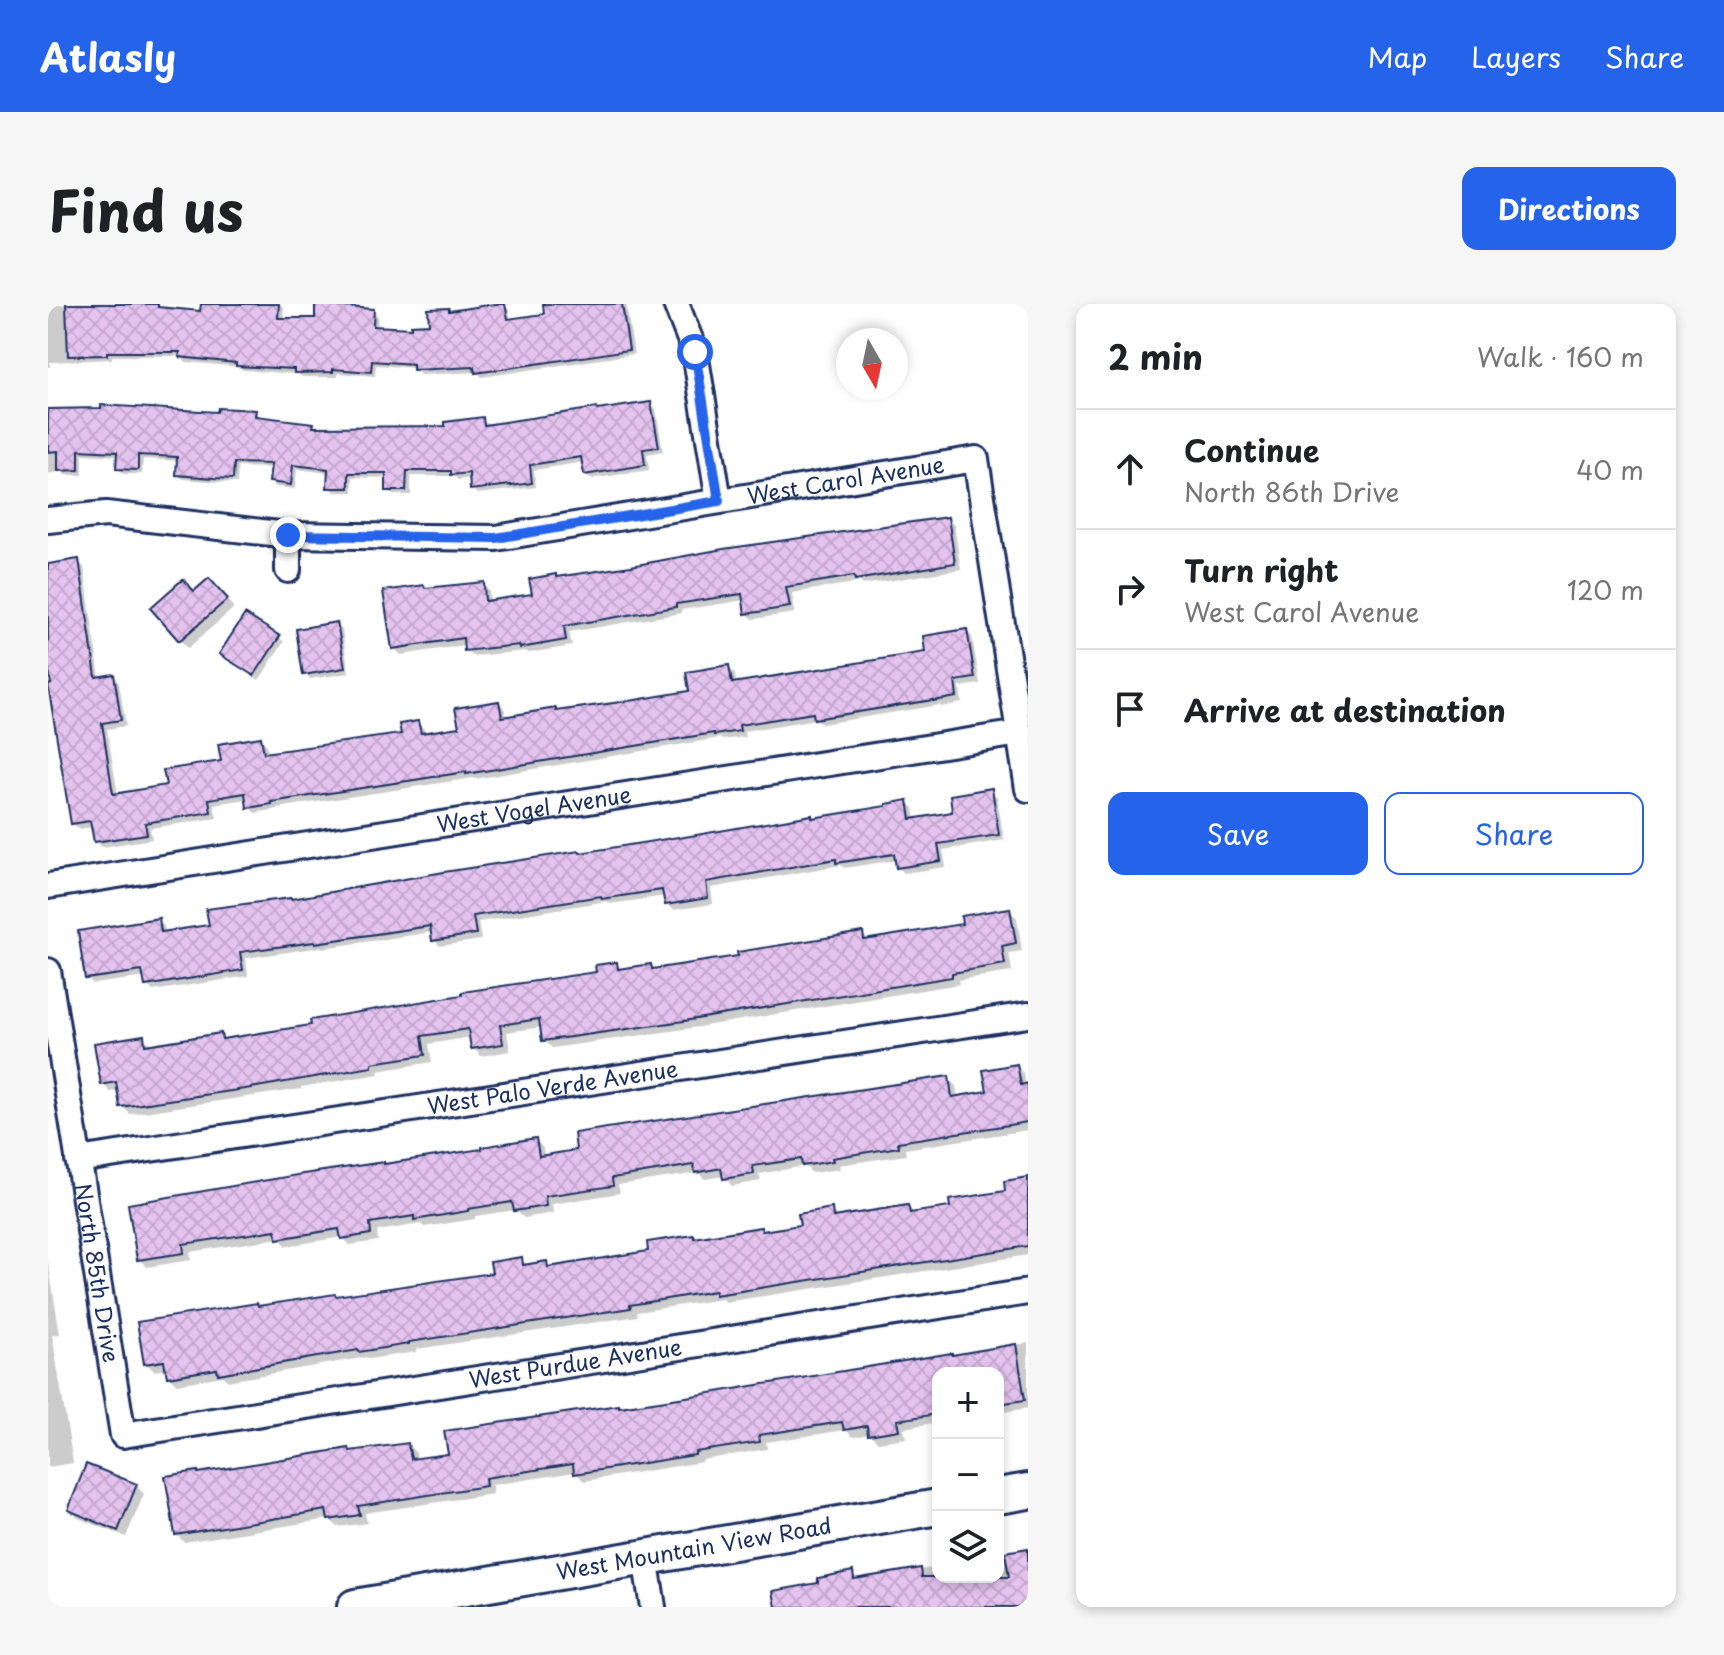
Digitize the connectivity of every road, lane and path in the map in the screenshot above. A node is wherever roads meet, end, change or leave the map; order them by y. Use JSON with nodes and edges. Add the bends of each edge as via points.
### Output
{"nodes":[{"id":1,"x":676,"y":304,"type":"edge"},
{"id":2,"x":719,"y":501,"type":"junction"},
{"id":3,"x":48,"y":520,"type":"edge"},
{"id":4,"x":288,"y":535,"type":"junction"},
{"id":5,"x":288,"y":570,"type":"dead end"},
{"id":6,"x":1020,"y":733,"type":"junction"},
{"id":7,"x":1028,"y":789,"type":"edge"},
{"id":8,"x":48,"y":886,"type":"edge"},
{"id":9,"x":48,"y":971,"type":"edge"},
{"id":10,"x":1028,"y":1015,"type":"edge"},
{"id":11,"x":52,"y":1027,"type":"edge"},
{"id":12,"x":78,"y":1160,"type":"junction"},
{"id":13,"x":1028,"y":1292,"type":"edge"},
{"id":14,"x":123,"y":1435,"type":"joint"},
{"id":15,"x":1028,"y":1491,"type":"edge"},
{"id":16,"x":1004,"y":1495,"type":"edge"},
{"id":17,"x":932,"y":1508,"type":"edge"},
{"id":18,"x":645,"y":1557,"type":"junction"},
{"id":19,"x":355,"y":1607,"type":"edge"},
{"id":20,"x":653,"y":1607,"type":"edge"}],
"edges":[{"from":1,"to":2,"type":"street","via":[[695,352]]},
{"from":2,"to":4,"type":"street","name":"West Carol Avenue","via":[[496,538]]},
{"from":2,"to":6,"type":"street","name":"West Carol Avenue","via":[[976,459]]},
{"from":3,"to":4,"type":"street","name":"West Carol Avenue","via":[[106,514]]},
{"from":4,"to":5,"type":"street"},
{"from":6,"to":7,"type":"street"},
{"from":6,"to":8,"type":"street","name":"West Vogel Avenue"},
{"from":9,"to":11,"type":"street","name":"North 85th Drive"},
{"from":10,"to":12,"type":"street","name":"West Palo Verde Avenue"},
{"from":11,"to":12,"type":"street","name":"North 85th Drive"},
{"from":12,"to":14,"type":"street","name":"North 85th Drive"},
{"from":13,"to":14,"type":"street","name":"West Purdue Avenue"},
{"from":15,"to":16,"type":"street"},
{"from":17,"to":18,"type":"street","name":"West Mountain View Road"},
{"from":18,"to":19,"type":"street","name":"West Mountain View Road"},
{"from":18,"to":20,"type":"street"}]}
